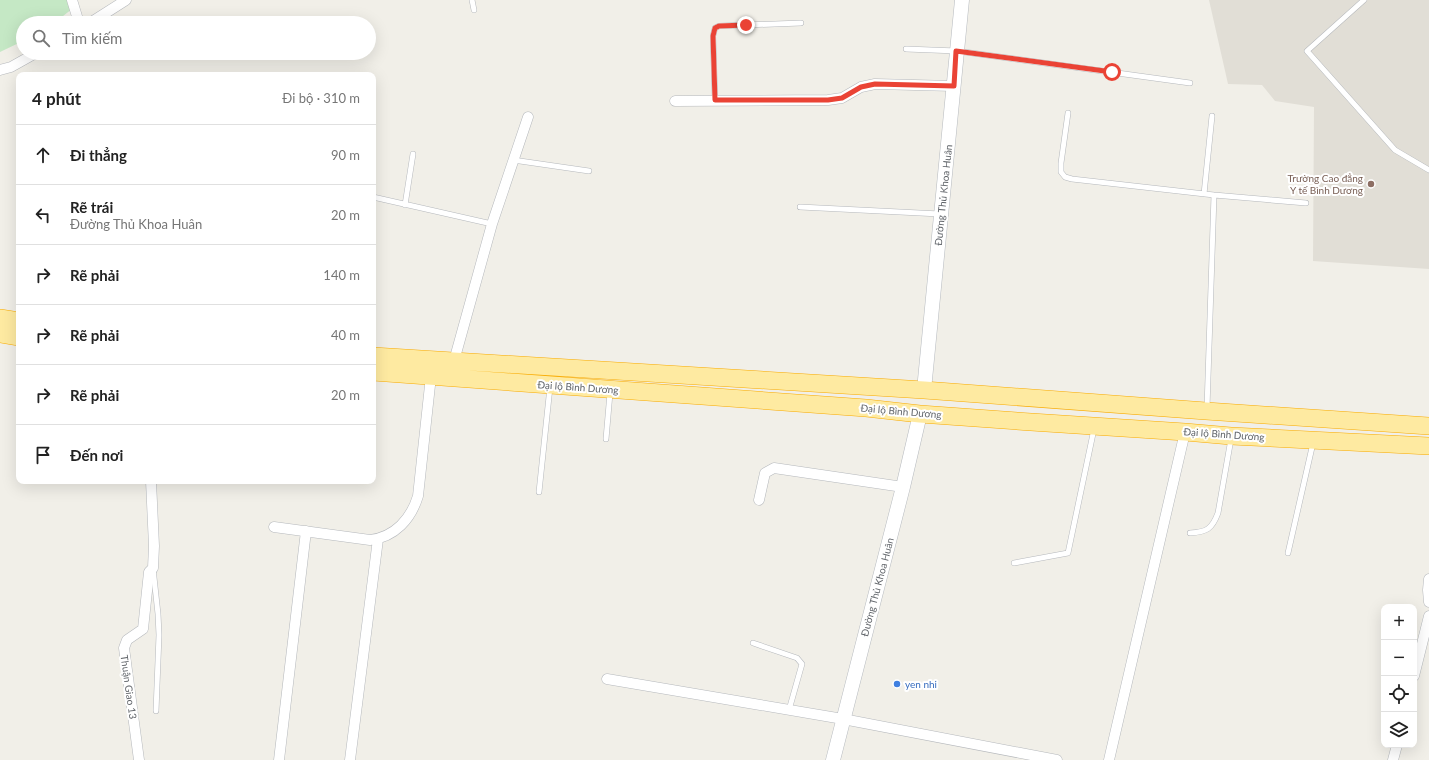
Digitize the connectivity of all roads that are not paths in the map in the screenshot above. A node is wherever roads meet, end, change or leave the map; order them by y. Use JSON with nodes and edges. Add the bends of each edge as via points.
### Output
{"nodes":[{"id":1,"x":72,"y":0,"type":"edge"},
{"id":2,"x":126,"y":0,"type":"edge"},
{"id":3,"x":472,"y":0,"type":"edge"},
{"id":4,"x":962,"y":0,"type":"edge"},
{"id":5,"x":1364,"y":0,"type":"edge"},
{"id":6,"x":474,"y":10,"type":"dead end"},
{"id":7,"x":77,"y":16,"type":"edge"},
{"id":8,"x":101,"y":16,"type":"edge"},
{"id":9,"x":801,"y":23,"type":"dead end"},
{"id":10,"x":906,"y":49,"type":"dead end"},
{"id":11,"x":956,"y":51,"type":"junction"},
{"id":12,"x":24,"y":60,"type":"edge"},
{"id":13,"x":0,"y":70,"type":"edge"},
{"id":14,"x":1190,"y":83,"type":"dead end"},
{"id":15,"x":954,"y":86,"type":"junction"},
{"id":16,"x":715,"y":100,"type":"junction"},
{"id":17,"x":675,"y":101,"type":"dead end"},
{"id":18,"x":1068,"y":113,"type":"dead end"},
{"id":19,"x":1212,"y":116,"type":"dead end"},
{"id":20,"x":528,"y":117,"type":"dead end"},
{"id":21,"x":413,"y":154,"type":"dead end"},
{"id":22,"x":513,"y":160,"type":"junction"},
{"id":23,"x":1429,"y":170,"type":"edge"},
{"id":24,"x":589,"y":171,"type":"dead end"},
{"id":25,"x":1204,"y":194,"type":"junction"},
{"id":26,"x":1214,"y":195,"type":"junction"},
{"id":27,"x":376,"y":199,"type":"edge"},
{"id":28,"x":1306,"y":203,"type":"dead end"},
{"id":29,"x":405,"y":205,"type":"junction"},
{"id":30,"x":800,"y":208,"type":"dead end"},
{"id":31,"x":941,"y":214,"type":"junction"},
{"id":32,"x":492,"y":224,"type":"junction"},
{"id":33,"x":0,"y":318,"type":"edge"},
{"id":34,"x":16,"y":321,"type":"edge"},
{"id":35,"x":0,"y":334,"type":"edge"},
{"id":36,"x":16,"y":337,"type":"edge"},
{"id":37,"x":376,"y":356,"type":"edge"},
{"id":38,"x":454,"y":361,"type":"junction"},
{"id":39,"x":376,"y":372,"type":"edge"},
{"id":40,"x":432,"y":376,"type":"junction"},
{"id":41,"x":550,"y":386,"type":"junction"},
{"id":42,"x":610,"y":390,"type":"junction"},
{"id":43,"x":924,"y":390,"type":"junction"},
{"id":44,"x":1206,"y":412,"type":"junction"},
{"id":45,"x":920,"y":414,"type":"junction"},
{"id":46,"x":1094,"y":426,"type":"junction"},
{"id":47,"x":1429,"y":426,"type":"edge"},
{"id":48,"x":1186,"y":432,"type":"junction"},
{"id":49,"x":1231,"y":436,"type":"junction"},
{"id":50,"x":606,"y":439,"type":"dead end"},
{"id":51,"x":1314,"y":440,"type":"junction"},
{"id":52,"x":1429,"y":446,"type":"edge"},
{"id":53,"x":151,"y":484,"type":"edge"},
{"id":54,"x":903,"y":487,"type":"junction"},
{"id":55,"x":539,"y":492,"type":"dead end"},
{"id":56,"x":759,"y":500,"type":"dead end"},
{"id":57,"x":274,"y":527,"type":"dead end"},
{"id":58,"x":306,"y":531,"type":"junction"},
{"id":59,"x":1190,"y":534,"type":"dead end"},
{"id":60,"x":378,"y":539,"type":"junction"},
{"id":61,"x":1288,"y":552,"type":"dead end"},
{"id":62,"x":1014,"y":563,"type":"dead end"},
{"id":63,"x":153,"y":568,"type":"junction"},
{"id":64,"x":1429,"y":579,"type":"edge"},
{"id":65,"x":1429,"y":602,"type":"edge"},
{"id":66,"x":1429,"y":616,"type":"edge"},
{"id":67,"x":753,"y":643,"type":"dead end"},
{"id":68,"x":1417,"y":664,"type":"edge"},
{"id":69,"x":607,"y":679,"type":"dead end"},
{"id":70,"x":789,"y":710,"type":"junction"},
{"id":71,"x":156,"y":711,"type":"dead end"},
{"id":72,"x":843,"y":719,"type":"junction"},
{"id":73,"x":1396,"y":748,"type":"edge"},
{"id":74,"x":139,"y":760,"type":"edge"},
{"id":75,"x":279,"y":760,"type":"edge"},
{"id":76,"x":350,"y":760,"type":"edge"},
{"id":77,"x":833,"y":760,"type":"edge"},
{"id":78,"x":1058,"y":760,"type":"edge"},
{"id":79,"x":1109,"y":760,"type":"edge"},
{"id":80,"x":1393,"y":760,"type":"edge"}],
"edges":[{"from":1,"to":7,"type":"street"},
{"from":2,"to":8,"type":"street"},
{"from":3,"to":6,"type":"lane"},
{"from":4,"to":11,"type":"main road","name":"Đường Thủ Khoa Huân"},
{"from":5,"to":23,"type":"lane","via":[[1307,50],[1395,150]]},
{"from":9,"to":16,"type":"lane","via":[[715,28]]},
{"from":10,"to":11,"type":"lane"},
{"from":11,"to":14,"type":"lane"},
{"from":11,"to":15,"type":"main road","name":"Đường Thủ Khoa Huân"},
{"from":12,"to":13,"type":"street"},
{"from":15,"to":16,"type":"street","via":[[875,84],[861,87],[842,98],[828,100]]},
{"from":15,"to":31,"type":"main road","name":"Đường Thủ Khoa Huân"},
{"from":16,"to":17,"type":"street"},
{"from":18,"to":25,"type":"lane","via":[[1061,162],[1061,172],[1065,177]]},
{"from":19,"to":25,"type":"lane"},
{"from":20,"to":22,"type":"street"},
{"from":21,"to":29,"type":"lane"},
{"from":22,"to":24,"type":"lane"},
{"from":22,"to":32,"type":"street"},
{"from":25,"to":26,"type":"lane"},
{"from":26,"to":28,"type":"lane"},
{"from":26,"to":44,"type":"lane"},
{"from":27,"to":29,"type":"lane"},
{"from":29,"to":32,"type":"lane"},
{"from":30,"to":31,"type":"lane"},
{"from":31,"to":43,"type":"main road","name":"Đường Thủ Khoa Huân"},
{"from":32,"to":38,"type":"street"},
{"from":33,"to":34,"type":"highway"},
{"from":35,"to":36,"type":"highway"},
{"from":37,"to":38,"type":"highway","name":"Đại lộ Bình Dương"},
{"from":38,"to":43,"type":"highway","name":"Đại lộ Bình Dương"},
{"from":39,"to":40,"type":"highway","name":"Đại lộ Bình Dương"},
{"from":40,"to":41,"type":"highway","name":"Đại lộ Bình Dương"},
{"from":40,"to":60,"type":"street","via":[[416,504],[402,525]]},
{"from":41,"to":42,"type":"highway","name":"Đại lộ Bình Dương"},
{"from":41,"to":55,"type":"lane"},
{"from":42,"to":45,"type":"highway","name":"Đại lộ Bình Dương"},
{"from":42,"to":50,"type":"lane"},
{"from":43,"to":44,"type":"highway","name":"Đại lộ Bình Dương"},
{"from":43,"to":45,"type":"highway"},
{"from":44,"to":47,"type":"highway","name":"Đại lộ Bình Dương"},
{"from":45,"to":46,"type":"highway","name":"Đại lộ Bình Dương"},
{"from":45,"to":54,"type":"main road","name":"Đường Thủ Khoa Huân"},
{"from":46,"to":48,"type":"highway","name":"Đại lộ Bình Dương"},
{"from":46,"to":62,"type":"lane","via":[[1068,553]]},
{"from":48,"to":49,"type":"highway","name":"Đại lộ Bình Dương"},
{"from":48,"to":79,"type":"street"},
{"from":49,"to":51,"type":"highway","name":"Đại lộ Bình Dương"},
{"from":49,"to":59,"type":"lane","via":[[1214,524],[1200,533]]},
{"from":51,"to":52,"type":"highway","name":"Đại lộ Bình Dương"},
{"from":51,"to":61,"type":"lane"},
{"from":53,"to":63,"type":"street","name":"Thuận Giao 13"},
{"from":54,"to":56,"type":"street","via":[[774,468],[765,472]]},
{"from":54,"to":72,"type":"main road","name":"Đường Thủ Khoa Huân"},
{"from":57,"to":58,"type":"street"},
{"from":58,"to":60,"type":"street"},
{"from":58,"to":75,"type":"street"},
{"from":60,"to":76,"type":"street"},
{"from":63,"to":71,"type":"lane","via":[[159,636]]},
{"from":63,"to":74,"type":"street","name":"Thuận Giao 13","via":[[149,572],[143,629],[127,640],[124,648]]},
{"from":64,"to":65,"type":"street"},
{"from":66,"to":68,"type":"street"},
{"from":67,"to":70,"type":"lane","via":[[797,658],[802,664]]},
{"from":69,"to":70,"type":"street"},
{"from":70,"to":72,"type":"street"},
{"from":72,"to":77,"type":"main road","name":"Đường Thủ Khoa Huân"},
{"from":72,"to":78,"type":"street"},
{"from":73,"to":80,"type":"street"}]}
